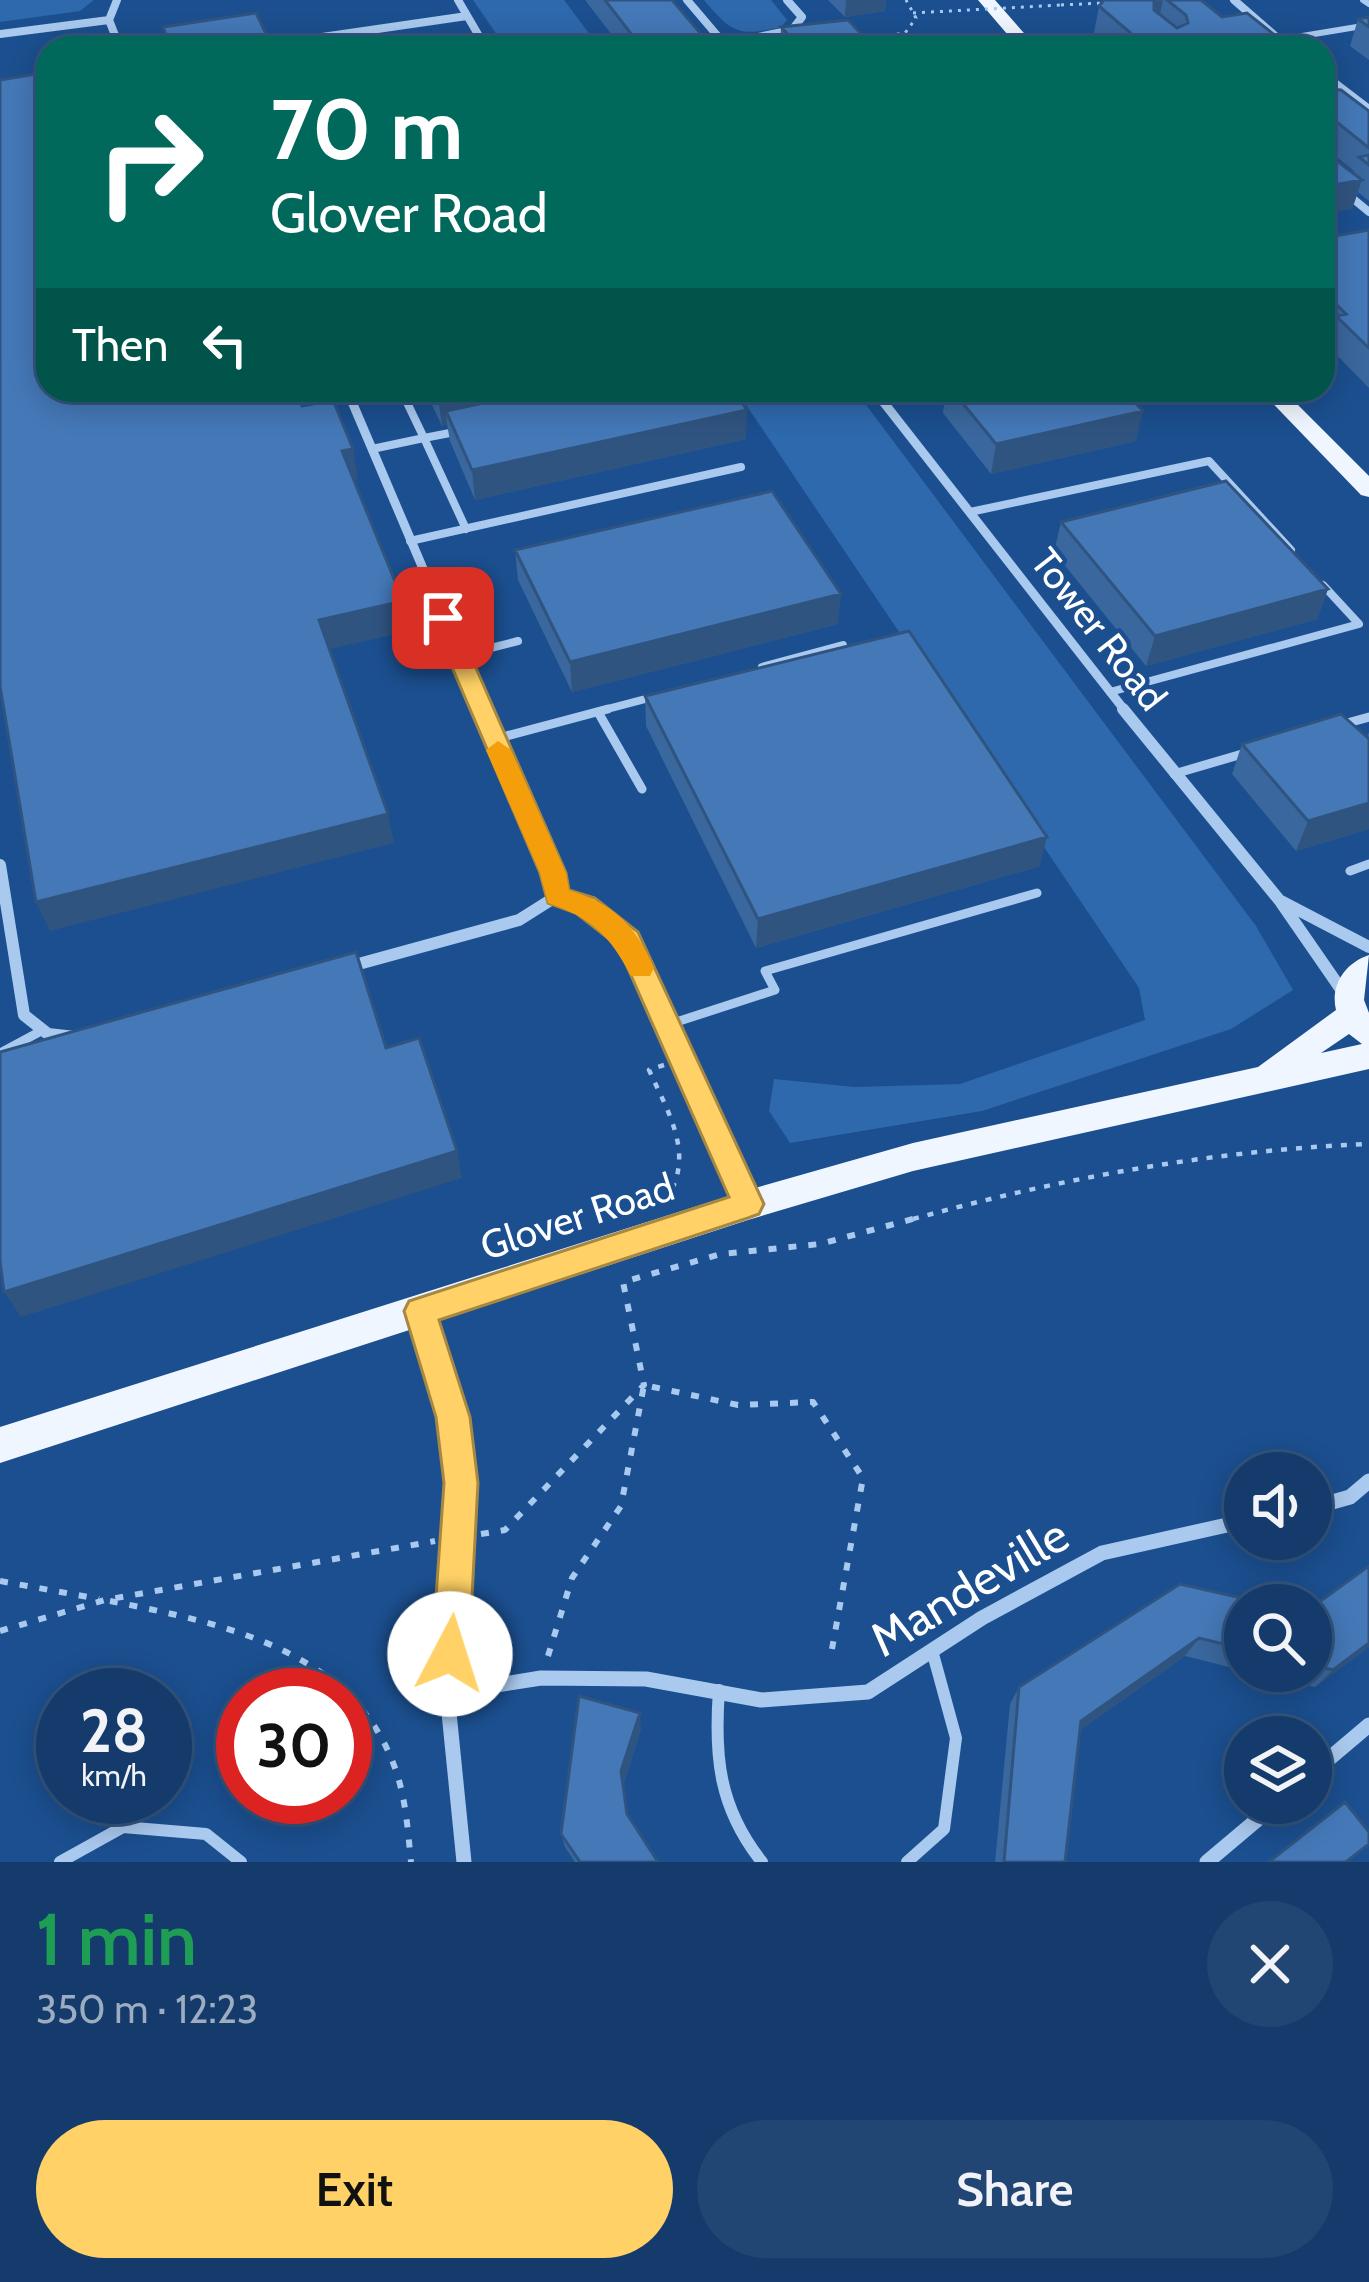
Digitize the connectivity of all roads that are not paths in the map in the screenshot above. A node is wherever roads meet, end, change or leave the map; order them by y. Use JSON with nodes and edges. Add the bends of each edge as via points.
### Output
{"nodes":[{"id":1,"x":117,"y":0,"type":"edge"},
{"id":2,"x":458,"y":0,"type":"edge"},
{"id":3,"x":687,"y":0,"type":"edge"},
{"id":4,"x":787,"y":0,"type":"edge"},
{"id":5,"x":986,"y":0,"type":"edge"},
{"id":6,"x":1009,"y":0,"type":"edge"},
{"id":7,"x":1234,"y":0,"type":"edge"},
{"id":8,"x":467,"y":16,"type":"junction"},
{"id":9,"x":109,"y":20,"type":"junction"},
{"id":10,"x":1369,"y":25,"type":"edge"},
{"id":11,"x":792,"y":30,"type":"junction"},
{"id":12,"x":0,"y":34,"type":"edge"},
{"id":13,"x":115,"y":36,"type":"edge"},
{"id":14,"x":329,"y":36,"type":"edge"},
{"id":15,"x":479,"y":36,"type":"edge"},
{"id":16,"x":718,"y":36,"type":"edge"},
{"id":17,"x":767,"y":36,"type":"edge"},
{"id":18,"x":809,"y":36,"type":"edge"},
{"id":19,"x":809,"y":36,"type":"edge"},
{"id":20,"x":844,"y":36,"type":"edge"},
{"id":21,"x":1018,"y":36,"type":"edge"},
{"id":22,"x":1023,"y":36,"type":"edge"},
{"id":23,"x":1274,"y":36,"type":"edge"},
{"id":24,"x":1302,"y":36,"type":"edge"},
{"id":25,"x":1335,"y":83,"type":"edge"},
{"id":26,"x":1366,"y":107,"type":"edge"},
{"id":27,"x":1343,"y":108,"type":"edge"},
{"id":28,"x":1335,"y":183,"type":"edge"},
{"id":29,"x":1369,"y":212,"type":"edge"},
{"id":30,"x":352,"y":402,"type":"edge"},
{"id":31,"x":407,"y":402,"type":"edge"},
{"id":32,"x":883,"y":402,"type":"edge"},
{"id":33,"x":1282,"y":402,"type":"edge"},
{"id":34,"x":469,"y":429,"type":"edge"},
{"id":35,"x":424,"y":438,"type":"junction"},
{"id":36,"x":372,"y":449,"type":"junction"},
{"id":37,"x":741,"y":467,"type":"dead end"},
{"id":38,"x":1369,"y":490,"type":"edge"},
{"id":39,"x":970,"y":512,"type":"junction"},
{"id":40,"x":466,"y":529,"type":"junction"},
{"id":41,"x":410,"y":541,"type":"junction"},
{"id":42,"x":1299,"y":559,"type":"edge"},
{"id":43,"x":1314,"y":575,"type":"edge"},
{"id":44,"x":518,"y":641,"type":"dead end"},
{"id":45,"x":843,"y":645,"type":"edge"},
{"id":46,"x":459,"y":656,"type":"junction"},
{"id":47,"x":754,"y":669,"type":"edge"},
{"id":48,"x":1110,"y":692,"type":"junction"},
{"id":49,"x":665,"y":694,"type":"edge"},
{"id":50,"x":598,"y":712,"type":"junction"},
{"id":51,"x":1369,"y":717,"type":"edge"},
{"id":52,"x":494,"y":739,"type":"junction"},
{"id":53,"x":1345,"y":741,"type":"edge"},
{"id":54,"x":1265,"y":748,"type":"edge"},
{"id":55,"x":1174,"y":774,"type":"junction"},
{"id":56,"x":643,"y":789,"type":"dead end"},
{"id":57,"x":1369,"y":864,"type":"edge"},
{"id":58,"x":0,"y":865,"type":"edge"},
{"id":59,"x":1350,"y":871,"type":"dead end"},
{"id":60,"x":1037,"y":893,"type":"dead end"},
{"id":61,"x":557,"y":896,"type":"junction"},
{"id":62,"x":1280,"y":901,"type":"junction"},
{"id":63,"x":1369,"y":947,"type":"edge"},
{"id":64,"x":1369,"y":967,"type":"edge"},
{"id":65,"x":318,"y":976,"type":"edge"},
{"id":66,"x":1356,"y":1016,"type":"edge"},
{"id":67,"x":664,"y":1026,"type":"junction"},
{"id":68,"x":43,"y":1030,"type":"junction"},
{"id":69,"x":98,"y":1034,"type":"edge"},
{"id":70,"x":0,"y":1053,"type":"edge"},
{"id":71,"x":1369,"y":1056,"type":"edge"},
{"id":72,"x":1258,"y":1080,"type":"junction"},
{"id":73,"x":748,"y":1204,"type":"junction"},
{"id":74,"x":420,"y":1311,"type":"junction"},
{"id":75,"x":0,"y":1445,"type":"edge"},
{"id":76,"x":1369,"y":1481,"type":"edge"},
{"id":77,"x":1332,"y":1502,"type":"edge"},
{"id":78,"x":1224,"y":1526,"type":"edge"},
{"id":79,"x":933,"y":1654,"type":"junction"},
{"id":80,"x":719,"y":1690,"type":"junction"},
{"id":81,"x":447,"y":1694,"type":"junction"},
{"id":82,"x":1369,"y":1725,"type":"edge"},
{"id":83,"x":1332,"y":1756,"type":"edge"},
{"id":84,"x":1252,"y":1824,"type":"edge"},
{"id":85,"x":60,"y":1862,"type":"edge"},
{"id":86,"x":241,"y":1862,"type":"edge"},
{"id":87,"x":464,"y":1862,"type":"edge"},
{"id":88,"x":762,"y":1862,"type":"edge"},
{"id":89,"x":907,"y":1862,"type":"edge"},
{"id":90,"x":1207,"y":1862,"type":"edge"}],
"edges":[{"from":1,"to":9,"type":"street"},
{"from":2,"to":8,"type":"street"},
{"from":3,"to":16,"type":"street"},
{"from":4,"to":11,"type":"street","via":[[802,17]]},
{"from":5,"to":21,"type":"main road"},
{"from":6,"to":22,"type":"main road"},
{"from":7,"to":23,"type":"street"},
{"from":8,"to":14,"type":"street"},
{"from":8,"to":15,"type":"street"},
{"from":9,"to":12,"type":"street"},
{"from":9,"to":13,"type":"street"},
{"from":10,"to":24,"type":"lane"},
{"from":11,"to":17,"type":"street"},
{"from":11,"to":19,"type":"street"},
{"from":18,"to":20,"type":"street"},
{"from":25,"to":26,"type":"street"},
{"from":26,"to":27,"type":"street"},
{"from":28,"to":29,"type":"street"},
{"from":30,"to":36,"type":"street"},
{"from":31,"to":35,"type":"lane"},
{"from":32,"to":39,"type":"street","name":"Tower Road"},
{"from":33,"to":38,"type":"main road"},
{"from":34,"to":35,"type":"lane"},
{"from":35,"to":36,"type":"lane"},
{"from":35,"to":40,"type":"lane"},
{"from":36,"to":41,"type":"street"},
{"from":37,"to":40,"type":"lane"},
{"from":39,"to":42,"type":"lane","via":[[1209,461]]},
{"from":39,"to":48,"type":"street","name":"Tower Road"},
{"from":40,"to":41,"type":"lane"},
{"from":41,"to":46,"type":"street"},
{"from":43,"to":48,"type":"lane","via":[[1359,624]]},
{"from":44,"to":46,"type":"lane"},
{"from":45,"to":47,"type":"lane"},
{"from":46,"to":52,"type":"street"},
{"from":48,"to":55,"type":"street","name":"Tower Road"},
{"from":49,"to":50,"type":"lane"},
{"from":50,"to":52,"type":"lane"},
{"from":50,"to":56,"type":"lane"},
{"from":51,"to":53,"type":"lane","via":[[1334,727]]},
{"from":52,"to":61,"type":"street"},
{"from":54,"to":55,"type":"lane"},
{"from":55,"to":62,"type":"street","name":"Tower Road"},
{"from":57,"to":59,"type":"lane"},
{"from":58,"to":68,"type":"street","via":[[24,1015]]},
{"from":60,"to":67,"type":"lane","via":[[765,971],[775,990]]},
{"from":61,"to":65,"type":"street","via":[[519,920]]},
{"from":61,"to":67,"type":"street","via":[[586,905],[628,939]]},
{"from":62,"to":63,"type":"street","name":"Tower Road"},
{"from":62,"to":66,"type":"street","name":"Tower Road"},
{"from":64,"to":66,"type":"main road","via":[[1356,975]]},
{"from":66,"to":72,"type":"main road","name":"Glover Road"},
{"from":67,"to":73,"type":"street"},
{"from":68,"to":69,"type":"street"},
{"from":68,"to":70,"type":"lane"},
{"from":71,"to":72,"type":"main road","name":"Glover Road"},
{"from":72,"to":73,"type":"main road","name":"Glover Road","via":[[913,1157]]},
{"from":73,"to":74,"type":"main road","name":"Glover Road"},
{"from":74,"to":75,"type":"main road","name":"Glover Road"},
{"from":74,"to":81,"type":"street","via":[[453,1417],[461,1483]]},
{"from":76,"to":77,"type":"street"},
{"from":78,"to":79,"type":"street","name":"Mandeville","via":[[1102,1553]]},
{"from":79,"to":80,"type":"street","name":"Mandeville","via":[[868,1692],[761,1700]]},
{"from":79,"to":89,"type":"lane","via":[[956,1738],[944,1829]]},
{"from":80,"to":81,"type":"street","name":"Mandeville","via":[[646,1679],[541,1678]]},
{"from":80,"to":88,"type":"lane","via":[[714,1757],[723,1803]]},
{"from":81,"to":87,"type":"street"},
{"from":82,"to":83,"type":"street"},
{"from":84,"to":90,"type":"street"},
{"from":85,"to":86,"type":"lane","via":[[123,1827],[206,1834]]}]}
